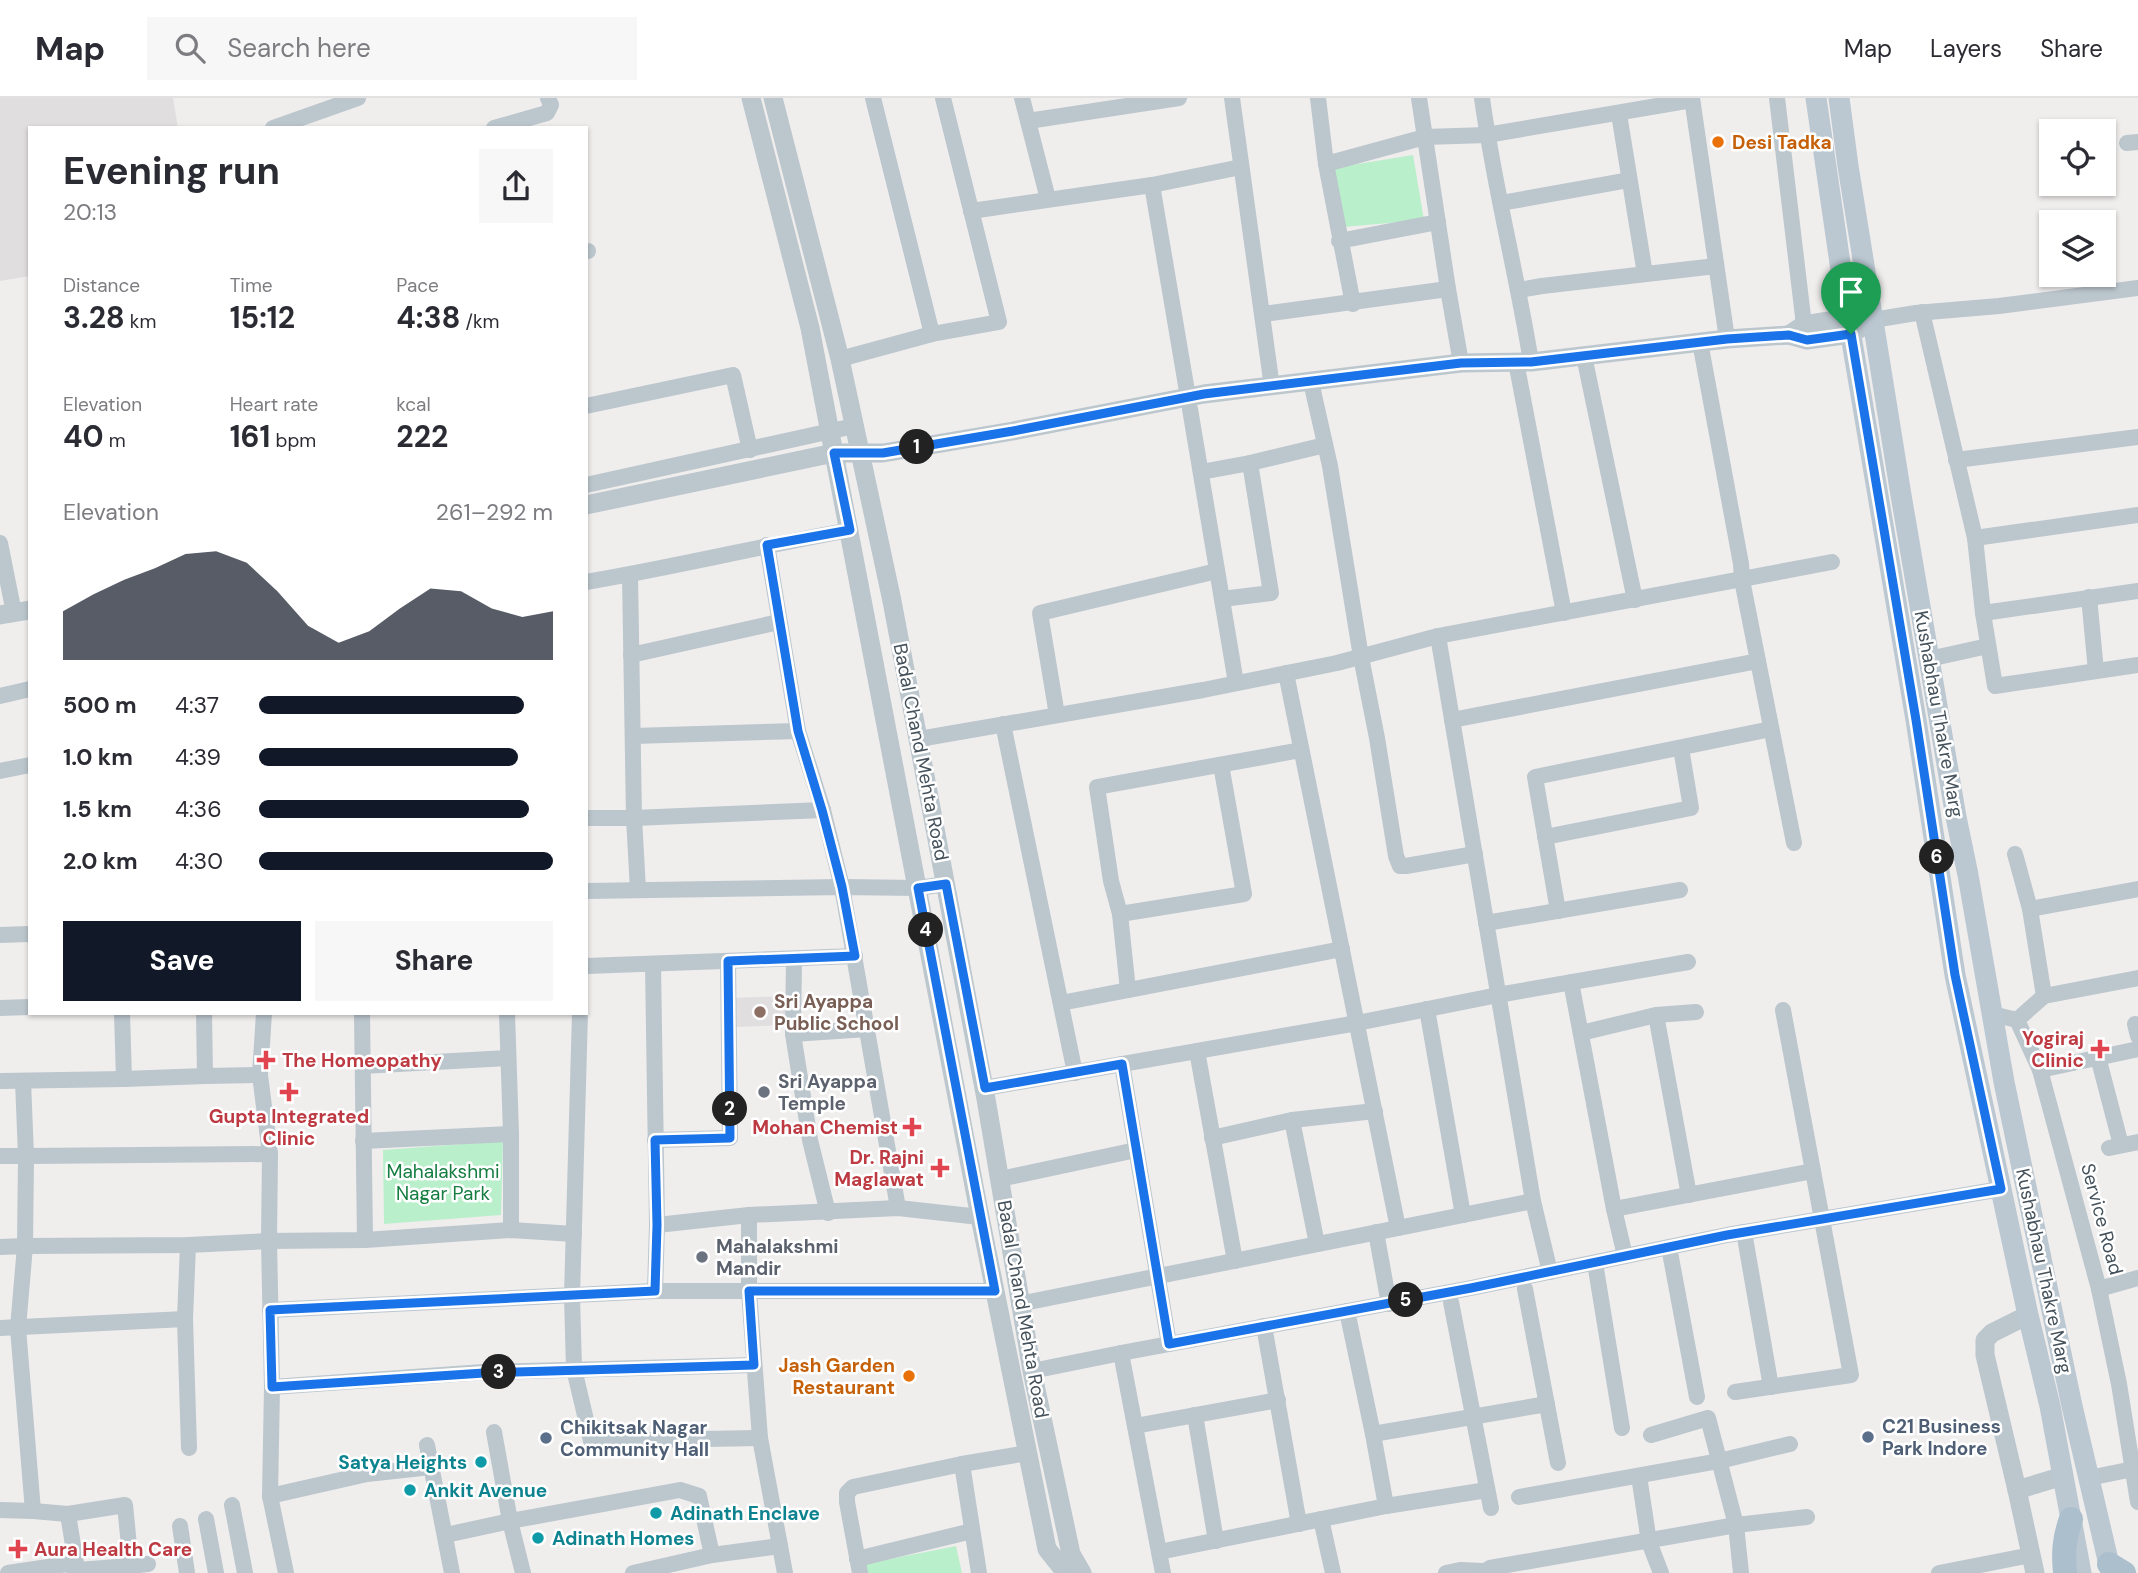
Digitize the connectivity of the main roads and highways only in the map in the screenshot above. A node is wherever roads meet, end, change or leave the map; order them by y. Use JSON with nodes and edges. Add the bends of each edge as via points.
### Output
{"nodes":[{"id":1,"x":1816,"y":98,"type":"edge"},
{"id":2,"x":1839,"y":98,"type":"edge"},
{"id":3,"x":2071,"y":1519,"type":"junction"},
{"id":4,"x":2115,"y":1570,"type":"edge"},
{"id":5,"x":2065,"y":1573,"type":"edge"},
{"id":6,"x":2081,"y":1573,"type":"edge"}],
"edges":[{"from":1,"to":3,"type":"main road","name":"Kushabhau Thakre Marg","via":[[1955,975]]},
{"from":2,"to":4,"type":"main road","name":"Kushabhau Thakre Marg","via":[[1929,659],[1992,1014],[2089,1478]]},
{"from":3,"to":5,"type":"main road","via":[[2064,1538]]},
{"from":3,"to":6,"type":"main road","name":"Kushabhau Thakre Marg"}]}
